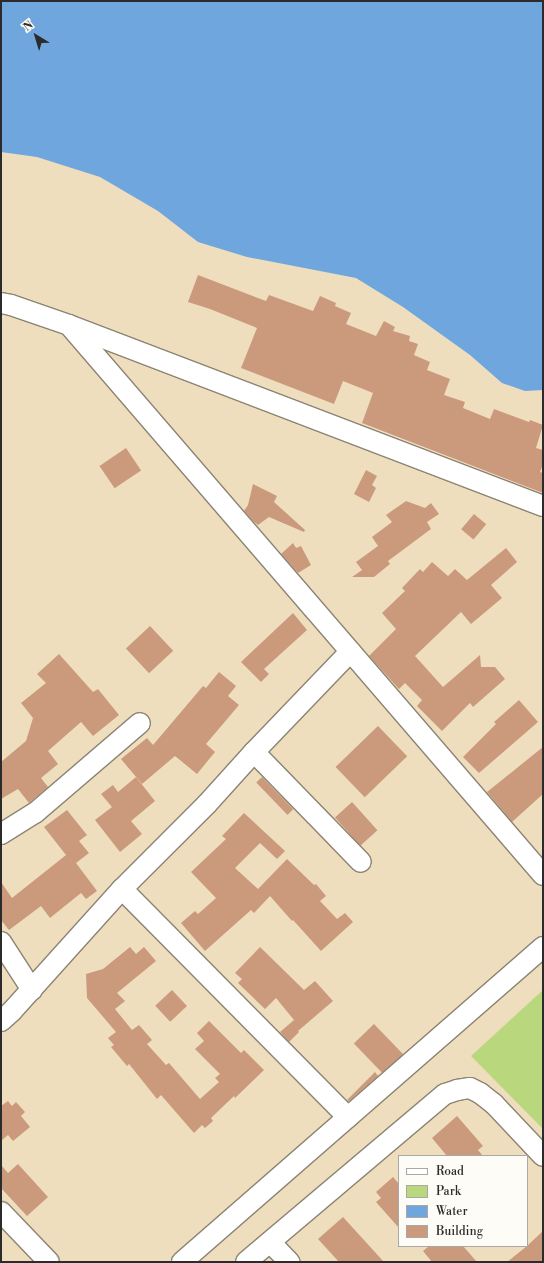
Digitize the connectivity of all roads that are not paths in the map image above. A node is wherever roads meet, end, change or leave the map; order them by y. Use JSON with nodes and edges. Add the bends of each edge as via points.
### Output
{"nodes":[{"id":1,"x":4,"y":307,"type":"edge"},
{"id":2,"x":69,"y":325,"type":"junction"},
{"id":3,"x":543,"y":506,"type":"edge"},
{"id":4,"x":350,"y":652,"type":"junction"},
{"id":5,"x":140,"y":723,"type":"dead end"},
{"id":6,"x":254,"y":752,"type":"junction"},
{"id":7,"x":1,"y":834,"type":"edge"},
{"id":8,"x":361,"y":862,"type":"dead end"},
{"id":9,"x":543,"y":875,"type":"edge"},
{"id":10,"x":122,"y":889,"type":"junction"},
{"id":11,"x":1,"y":942,"type":"edge"},
{"id":12,"x":543,"y":947,"type":"edge"},
{"id":13,"x":32,"y":990,"type":"junction"},
{"id":14,"x":1,"y":1021,"type":"edge"},
{"id":15,"x":348,"y":1117,"type":"junction"},
{"id":16,"x":543,"y":1156,"type":"edge"},
{"id":17,"x":1,"y":1212,"type":"edge"},
{"id":18,"x":270,"y":1242,"type":"junction"},
{"id":19,"x":49,"y":1262,"type":"edge"},
{"id":20,"x":182,"y":1262,"type":"edge"},
{"id":21,"x":246,"y":1262,"type":"edge"},
{"id":22,"x":289,"y":1262,"type":"edge"}],
"edges":[{"from":1,"to":2,"type":"street"},
{"from":2,"to":3,"type":"street"},
{"from":2,"to":4,"type":"street"},
{"from":4,"to":6,"type":"street"},
{"from":4,"to":9,"type":"street"},
{"from":5,"to":7,"type":"street","via":[[35,813]]},
{"from":6,"to":8,"type":"street"},
{"from":6,"to":10,"type":"street","via":[[207,804]]},
{"from":10,"to":13,"type":"street"},
{"from":10,"to":15,"type":"street"},
{"from":11,"to":13,"type":"street"},
{"from":12,"to":15,"type":"street"},
{"from":13,"to":14,"type":"street"},
{"from":15,"to":20,"type":"street"},
{"from":16,"to":18,"type":"street","via":[[494,1104],[480,1093],[470,1088],[457,1090],[445,1094]]},
{"from":17,"to":19,"type":"street"},
{"from":18,"to":21,"type":"street"},
{"from":18,"to":22,"type":"street"}]}
